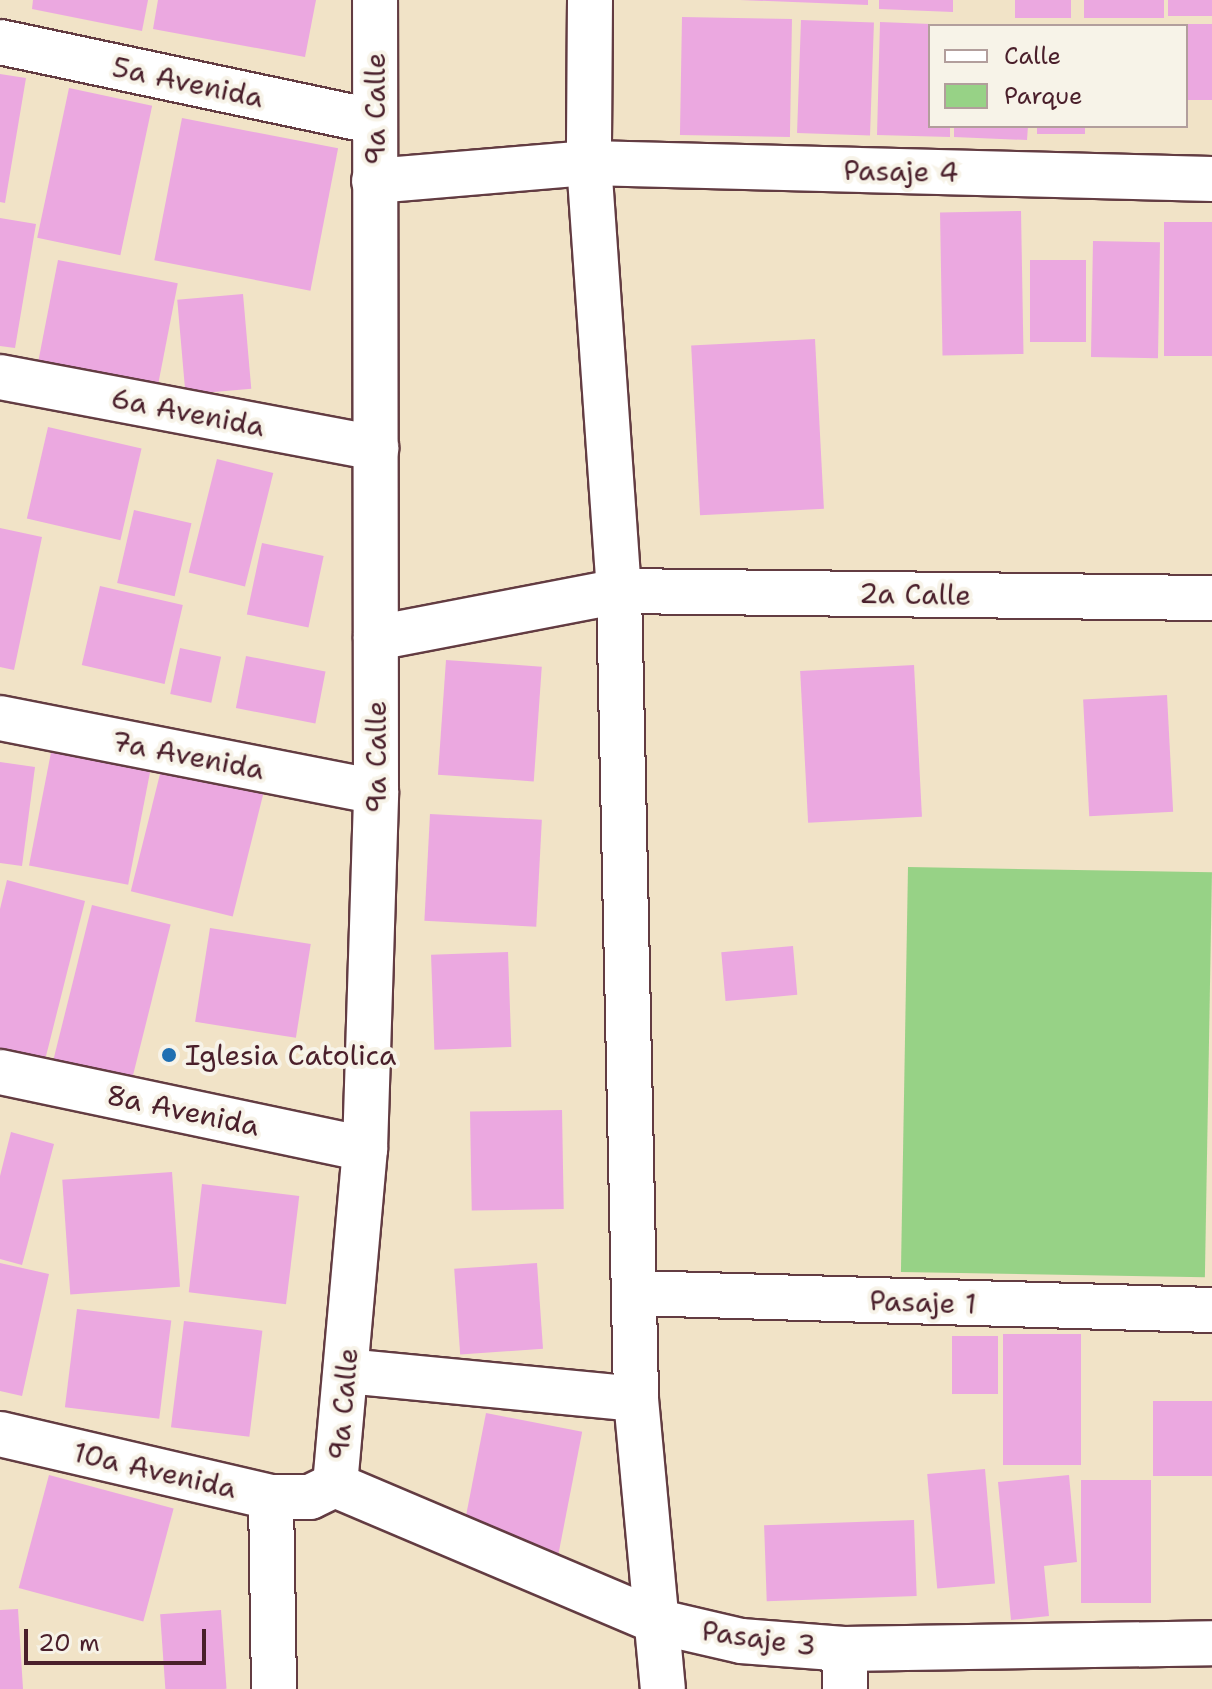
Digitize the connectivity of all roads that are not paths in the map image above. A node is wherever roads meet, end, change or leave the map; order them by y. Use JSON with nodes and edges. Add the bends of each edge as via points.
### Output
{"nodes":[{"id":1,"x":375,"y":0,"type":"edge"},
{"id":2,"x":590,"y":0,"type":"edge"},
{"id":3,"x":0,"y":42,"type":"edge"},
{"id":4,"x":375,"y":122,"type":"junction"},
{"id":5,"x":589,"y":163,"type":"junction"},
{"id":6,"x":1212,"y":179,"type":"edge"},
{"id":7,"x":374,"y":181,"type":"junction"},
{"id":8,"x":0,"y":377,"type":"edge"},
{"id":9,"x":376,"y":448,"type":"junction"},
{"id":10,"x":619,"y":591,"type":"junction"},
{"id":11,"x":1212,"y":598,"type":"edge"},
{"id":12,"x":376,"y":638,"type":"junction"},
{"id":13,"x":0,"y":718,"type":"edge"},
{"id":14,"x":376,"y":792,"type":"junction"},
{"id":15,"x":0,"y":1072,"type":"edge"},
{"id":16,"x":365,"y":1149,"type":"junction"},
{"id":17,"x":635,"y":1293,"type":"junction"},
{"id":18,"x":1212,"y":1310,"type":"edge"},
{"id":19,"x":346,"y":1371,"type":"junction"},
{"id":20,"x":636,"y":1399,"type":"junction"},
{"id":21,"x":0,"y":1434,"type":"edge"},
{"id":22,"x":306,"y":1493,"type":"junction"},
{"id":23,"x":655,"y":1621,"type":"junction"},
{"id":24,"x":1212,"y":1643,"type":"edge"},
{"id":25,"x":844,"y":1669,"type":"edge"},
{"id":26,"x":274,"y":1689,"type":"edge"},
{"id":27,"x":663,"y":1689,"type":"edge"}],
"edges":[{"from":1,"to":4,"type":"street","name":"9a Calle"},
{"from":2,"to":5,"type":"street"},
{"from":3,"to":4,"type":"street","name":"5a Avenida"},
{"from":4,"to":7,"type":"street","name":"9a Calle"},
{"from":5,"to":6,"type":"street","name":"Pasaje 4"},
{"from":5,"to":7,"type":"street","name":"Pasaje 4"},
{"from":5,"to":10,"type":"street"},
{"from":7,"to":9,"type":"street","name":"9a Calle"},
{"from":8,"to":9,"type":"street","name":"6a Avenida"},
{"from":9,"to":12,"type":"street","name":"9a Calle"},
{"from":10,"to":11,"type":"street","name":"2a Calle"},
{"from":10,"to":12,"type":"street","name":"2a Calle"},
{"from":10,"to":17,"type":"street"},
{"from":12,"to":14,"type":"street","name":"9a Calle"},
{"from":13,"to":14,"type":"street","name":"7a Avenida"},
{"from":14,"to":16,"type":"street","name":"9a Calle"},
{"from":15,"to":16,"type":"street","name":"8a Avenida"},
{"from":16,"to":19,"type":"street","name":"9a Calle"},
{"from":17,"to":18,"type":"street","name":"Pasaje 1"},
{"from":17,"to":20,"type":"street"},
{"from":19,"to":20,"type":"street"},
{"from":19,"to":22,"type":"street","name":"9a Calle"},
{"from":20,"to":23,"type":"street"},
{"from":21,"to":22,"type":"street","name":"10a Avenida"},
{"from":22,"to":23,"type":"street","name":"Pasaje 3"},
{"from":22,"to":26,"type":"street","name":"9a Calle"},
{"from":23,"to":25,"type":"street","name":"Pasaje 3"},
{"from":23,"to":27,"type":"street"},
{"from":24,"to":25,"type":"street","name":"Pasaje 3"}]}
